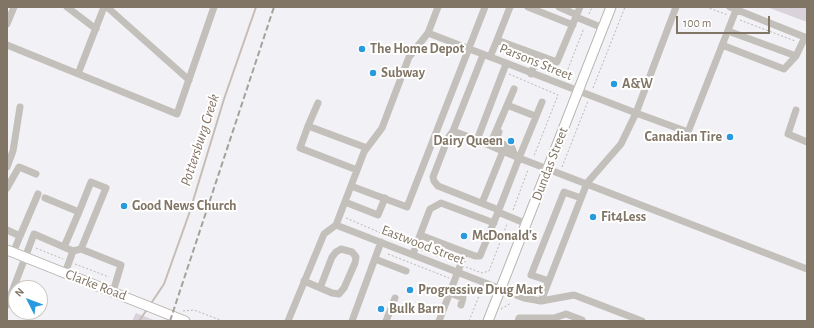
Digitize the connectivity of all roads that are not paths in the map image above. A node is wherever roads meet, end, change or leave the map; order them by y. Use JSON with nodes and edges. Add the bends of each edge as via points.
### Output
{"nodes":[{"id":1,"x":14,"y":7,"type":"edge"},
{"id":2,"x":67,"y":7,"type":"edge"},
{"id":3,"x":106,"y":7,"type":"edge"},
{"id":4,"x":214,"y":7,"type":"edge"},
{"id":5,"x":438,"y":7,"type":"edge"},
{"id":6,"x":485,"y":7,"type":"edge"},
{"id":7,"x":510,"y":7,"type":"edge"},
{"id":8,"x":528,"y":7,"type":"edge"},
{"id":9,"x":559,"y":7,"type":"edge"},
{"id":10,"x":580,"y":7,"type":"edge"},
{"id":11,"x":611,"y":7,"type":"edge"},
{"id":12,"x":676,"y":7,"type":"edge"},
{"id":13,"x":733,"y":8,"type":"edge"},
{"id":14,"x":577,"y":16,"type":"junction"},
{"id":15,"x":7,"y":24,"type":"edge"},
{"id":16,"x":573,"y":25,"type":"junction"},
{"id":17,"x":603,"y":28,"type":"junction"},
{"id":18,"x":96,"y":29,"type":"junction"},
{"id":19,"x":728,"y":31,"type":"junction"},
{"id":20,"x":428,"y":34,"type":"junction"},
{"id":21,"x":806,"y":37,"type":"edge"},
{"id":22,"x":497,"y":40,"type":"junction"},
{"id":23,"x":7,"y":44,"type":"edge"},
{"id":24,"x":722,"y":46,"type":"junction"},
{"id":25,"x":468,"y":49,"type":"junction"},
{"id":26,"x":538,"y":55,"type":"junction"},
{"id":27,"x":487,"y":56,"type":"junction"},
{"id":28,"x":796,"y":56,"type":"junction"},
{"id":29,"x":506,"y":64,"type":"junction"},
{"id":30,"x":78,"y":74,"type":"junction"},
{"id":31,"x":531,"y":74,"type":"junction"},
{"id":32,"x":189,"y":80,"type":"junction"},
{"id":33,"x":514,"y":89,"type":"dead end"},
{"id":34,"x":578,"y":93,"type":"junction"},
{"id":35,"x":542,"y":102,"type":"dead end"},
{"id":36,"x":318,"y":103,"type":"dead end"},
{"id":37,"x":20,"y":107,"type":"dead end"},
{"id":38,"x":506,"y":108,"type":"junction"},
{"id":39,"x":796,"y":110,"type":"dead end"},
{"id":40,"x":636,"y":113,"type":"junction"},
{"id":41,"x":535,"y":116,"type":"junction"},
{"id":42,"x":308,"y":126,"type":"junction"},
{"id":43,"x":453,"y":131,"type":"junction"},
{"id":44,"x":477,"y":140,"type":"junction"},
{"id":45,"x":807,"y":142,"type":"edge"},
{"id":46,"x":490,"y":145,"type":"junction"},
{"id":47,"x":367,"y":148,"type":"junction"},
{"id":48,"x":504,"y":151,"type":"junction"},
{"id":49,"x":517,"y":157,"type":"junction"},
{"id":50,"x":7,"y":167,"type":"edge"},
{"id":51,"x":548,"y":168,"type":"junction"},
{"id":52,"x":357,"y":170,"type":"junction"},
{"id":53,"x":36,"y":174,"type":"dead end"},
{"id":54,"x":587,"y":183,"type":"junction"},
{"id":55,"x":351,"y":186,"type":"junction"},
{"id":56,"x":7,"y":188,"type":"edge"},
{"id":57,"x":38,"y":194,"type":"dead end"},
{"id":58,"x":45,"y":198,"type":"dead end"},
{"id":59,"x":385,"y":198,"type":"junction"},
{"id":60,"x":581,"y":198,"type":"junction"},
{"id":61,"x":345,"y":202,"type":"junction"},
{"id":62,"x":482,"y":203,"type":"junction"},
{"id":63,"x":499,"y":211,"type":"junction"},
{"id":64,"x":79,"y":212,"type":"junction"},
{"id":65,"x":494,"y":223,"type":"junction"},
{"id":66,"x":526,"y":224,"type":"junction"},
{"id":67,"x":336,"y":225,"type":"junction"},
{"id":68,"x":7,"y":230,"type":"edge"},
{"id":69,"x":420,"y":235,"type":"junction"},
{"id":70,"x":20,"y":236,"type":"junction"},
{"id":71,"x":381,"y":242,"type":"junction"},
{"id":72,"x":64,"y":247,"type":"junction"},
{"id":73,"x":77,"y":250,"type":"junction"},
{"id":74,"x":10,"y":251,"type":"edge"},
{"id":75,"x":414,"y":251,"type":"junction"},
{"id":76,"x":465,"y":252,"type":"junction"},
{"id":77,"x":25,"y":257,"type":"junction"},
{"id":78,"x":375,"y":259,"type":"junction"},
{"id":79,"x":807,"y":269,"type":"edge"},
{"id":80,"x":406,"y":271,"type":"dead end"},
{"id":81,"x":459,"y":272,"type":"junction"},
{"id":82,"x":65,"y":273,"type":"junction"},
{"id":83,"x":304,"y":282,"type":"junction"},
{"id":84,"x":549,"y":282,"type":"junction"},
{"id":85,"x":320,"y":288,"type":"junction"},
{"id":86,"x":501,"y":289,"type":"junction"},
{"id":87,"x":113,"y":292,"type":"junction"},
{"id":88,"x":450,"y":293,"type":"junction"},
{"id":89,"x":395,"y":298,"type":"dead end"},
{"id":90,"x":541,"y":301,"type":"junction"},
{"id":91,"x":461,"y":304,"type":"dead end"},
{"id":92,"x":7,"y":305,"type":"edge"},
{"id":93,"x":582,"y":320,"type":"dead end"},
{"id":94,"x":184,"y":321,"type":"edge"},
{"id":95,"x":288,"y":321,"type":"edge"},
{"id":96,"x":352,"y":321,"type":"edge"},
{"id":97,"x":386,"y":321,"type":"edge"},
{"id":98,"x":439,"y":321,"type":"edge"},
{"id":99,"x":488,"y":321,"type":"edge"},
{"id":100,"x":518,"y":321,"type":"edge"},
{"id":101,"x":642,"y":321,"type":"edge"}],
"edges":[{"from":1,"to":15,"type":"street"},
{"from":2,"to":18,"type":"street"},
{"from":3,"to":18,"type":"street"},
{"from":3,"to":32,"type":"street"},
{"from":4,"to":32,"type":"street"},
{"from":5,"to":20,"type":"street"},
{"from":6,"to":25,"type":"street"},
{"from":7,"to":22,"type":"street"},
{"from":8,"to":16,"type":"street"},
{"from":9,"to":14,"type":"street"},
{"from":10,"to":14,"type":"street"},
{"from":11,"to":17,"type":"main road","name":"Dundas Street"},
{"from":12,"to":40,"type":"street"},
{"from":13,"to":19,"type":"street"},
{"from":13,"to":21,"type":"street"},
{"from":14,"to":16,"type":"street"},
{"from":14,"to":17,"type":"street"},
{"from":16,"to":26,"type":"street","via":[[557,62]]},
{"from":17,"to":34,"type":"main road","name":"Dundas Street"},
{"from":18,"to":30,"type":"street"},
{"from":19,"to":24,"type":"street"},
{"from":19,"to":28,"type":"street"},
{"from":20,"to":25,"type":"street","name":"Parsons Street"},
{"from":20,"to":47,"type":"street","via":[[409,57],[382,128]]},
{"from":21,"to":28,"type":"street"},
{"from":22,"to":26,"type":"street"},
{"from":22,"to":27,"type":"street"},
{"from":23,"to":30,"type":"street"},
{"from":24,"to":28,"type":"street","via":[[784,69]]},
{"from":24,"to":40,"type":"street","name":"Parsons Street","via":[[688,132]]},
{"from":25,"to":27,"type":"street","name":"Parsons Street"},
{"from":25,"to":59,"type":"street","via":[[407,207]]},
{"from":26,"to":31,"type":"street"},
{"from":27,"to":29,"type":"street","name":"Parsons Street"},
{"from":27,"to":43,"type":"street"},
{"from":29,"to":31,"type":"street","name":"Parsons Street"},
{"from":29,"to":44,"type":"street"},
{"from":30,"to":32,"type":"street","via":[[177,114]]},
{"from":31,"to":34,"type":"street","name":"Parsons Street"},
{"from":33,"to":38,"type":"street"},
{"from":34,"to":40,"type":"street","name":"Parsons Street"},
{"from":34,"to":51,"type":"main road","name":"Dundas Street"},
{"from":35,"to":41,"type":"street"},
{"from":36,"to":42,"type":"street"},
{"from":37,"to":50,"type":"street","via":[[13,151]]},
{"from":38,"to":41,"type":"street"},
{"from":38,"to":46,"type":"street"},
{"from":38,"to":49,"type":"street","via":[[505,119],[497,138],[498,142],[512,148]]},
{"from":39,"to":45,"type":"street","via":[[788,134]]},
{"from":40,"to":54,"type":"street","via":[[621,144]]},
{"from":41,"to":49,"type":"street"},
{"from":42,"to":47,"type":"street"},
{"from":42,"to":52,"type":"street","via":[[300,148]]},
{"from":43,"to":44,"type":"street"},
{"from":43,"to":62,"type":"street","via":[[433,177],[434,182],[438,186]]},
{"from":44,"to":46,"type":"street"},
{"from":46,"to":48,"type":"street"},
{"from":47,"to":52,"type":"street"},
{"from":48,"to":49,"type":"street"},
{"from":48,"to":62,"type":"street"},
{"from":49,"to":51,"type":"street"},
{"from":49,"to":63,"type":"street"},
{"from":51,"to":54,"type":"street"},
{"from":51,"to":66,"type":"main road","name":"Dundas Street"},
{"from":52,"to":55,"type":"street"},
{"from":53,"to":56,"type":"street","via":[[19,168]]},
{"from":54,"to":60,"type":"street"},
{"from":54,"to":79,"type":"street"},
{"from":55,"to":59,"type":"street"},
{"from":55,"to":61,"type":"street"},
{"from":57,"to":70,"type":"street"},
{"from":58,"to":64,"type":"street"},
{"from":59,"to":61,"type":"street","via":[[378,215]]},
{"from":60,"to":84,"type":"street"},
{"from":60,"to":84,"type":"street","via":[[564,192],[531,274]]},
{"from":61,"to":67,"type":"street"},
{"from":62,"to":63,"type":"street"},
{"from":63,"to":65,"type":"street"},
{"from":63,"to":66,"type":"street"},
{"from":64,"to":72,"type":"street"},
{"from":64,"to":73,"type":"street","via":[[92,182],[106,188]]},
{"from":65,"to":69,"type":"street","via":[[441,203],[430,209]]},
{"from":65,"to":76,"type":"street","via":[[480,256]]},
{"from":66,"to":86,"type":"main road","name":"Dundas Street"},
{"from":67,"to":71,"type":"street","name":"Eastwood Street"},
{"from":67,"to":83,"type":"street","via":[[324,234]]},
{"from":68,"to":70,"type":"street"},
{"from":69,"to":75,"type":"street"},
{"from":69,"to":76,"type":"street"},
{"from":70,"to":74,"type":"street"},
{"from":71,"to":75,"type":"street","name":"Eastwood Street"},
{"from":71,"to":78,"type":"street"},
{"from":72,"to":73,"type":"street"},
{"from":72,"to":77,"type":"street","via":[[34,234]]},
{"from":73,"to":82,"type":"street"},
{"from":73,"to":87,"type":"street","via":[[121,265]]},
{"from":74,"to":77,"type":"main road","name":"Clarke Road"},
{"from":75,"to":81,"type":"street","name":"Eastwood Street"},
{"from":76,"to":81,"type":"street"},
{"from":77,"to":82,"type":"main road","name":"Clarke Road"},
{"from":77,"to":92,"type":"street"},
{"from":78,"to":80,"type":"street"},
{"from":78,"to":96,"type":"street"},
{"from":81,"to":86,"type":"street","name":"Eastwood Street"},
{"from":81,"to":88,"type":"street"},
{"from":82,"to":87,"type":"main road","name":"Clarke Road"},
{"from":83,"to":85,"type":"street"},
{"from":83,"to":95,"type":"street"},
{"from":84,"to":90,"type":"street"},
{"from":85,"to":85,"type":"street","via":[[336,294],[341,293],[355,263],[356,257],[352,252],[341,249],[336,252]]},
{"from":86,"to":90,"type":"street","name":"Eastwood Street","via":[[524,298]]},
{"from":86,"to":99,"type":"main road","name":"Dundas Street"},
{"from":87,"to":94,"type":"main road","name":"Clarke Road"},
{"from":88,"to":91,"type":"street","via":[[463,298]]},
{"from":88,"to":98,"type":"street"},
{"from":89,"to":97,"type":"street"},
{"from":90,"to":101,"type":"street","via":[[574,295]]},
{"from":93,"to":100,"type":"street","via":[[566,314],[554,318],[519,318]]}]}
